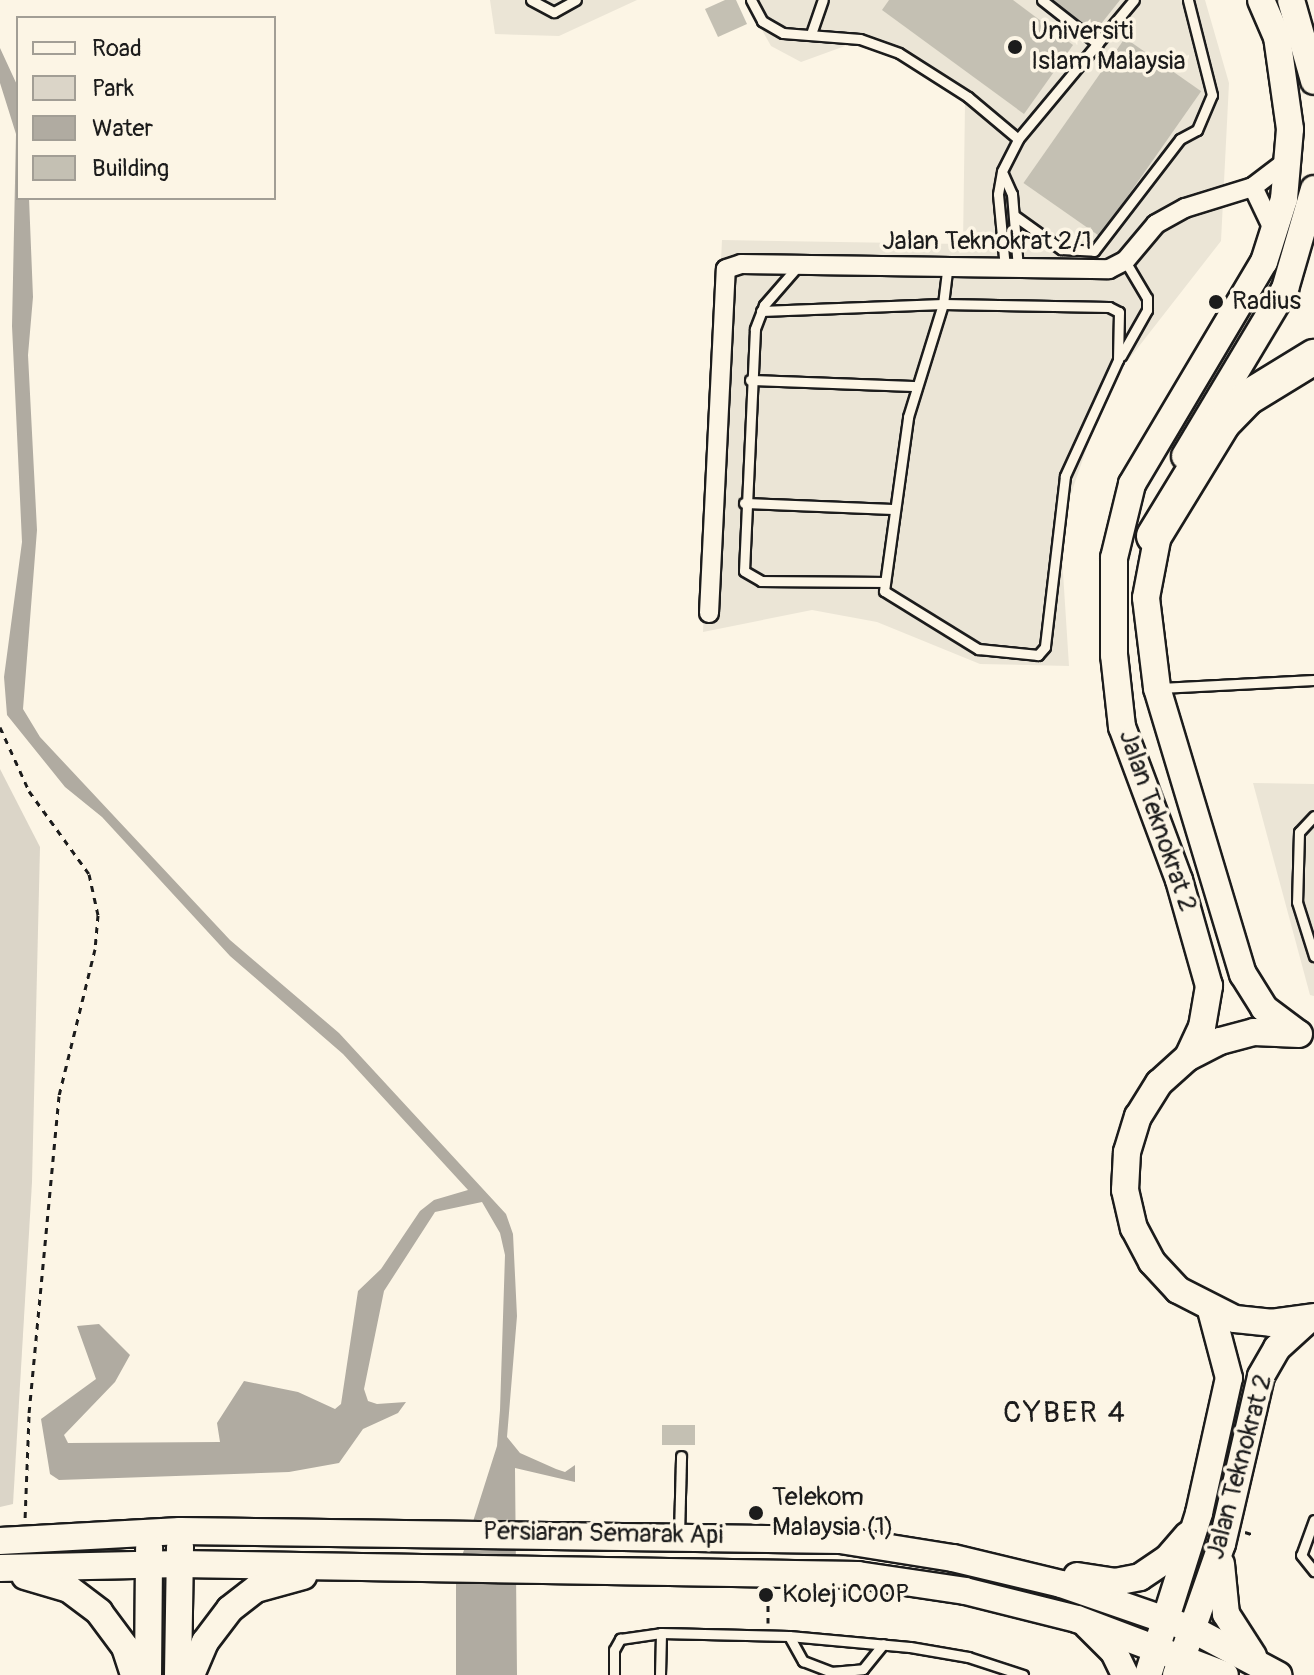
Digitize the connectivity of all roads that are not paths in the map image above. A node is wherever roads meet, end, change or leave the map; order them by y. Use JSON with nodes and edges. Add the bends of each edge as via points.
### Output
{"nodes":[{"id":1,"x":531,"y":0,"type":"edge"},
{"id":2,"x":576,"y":0,"type":"edge"},
{"id":3,"x":751,"y":0,"type":"edge"},
{"id":4,"x":823,"y":0,"type":"edge"},
{"id":5,"x":1042,"y":0,"type":"edge"},
{"id":6,"x":1134,"y":0,"type":"edge"},
{"id":7,"x":1188,"y":0,"type":"edge"},
{"id":8,"x":1261,"y":0,"type":"edge"},
{"id":9,"x":1291,"y":0,"type":"edge"},
{"id":10,"x":811,"y":34,"type":"junction"},
{"id":11,"x":1098,"y":44,"type":"junction"},
{"id":12,"x":1314,"y":81,"type":"edge"},
{"id":13,"x":1018,"y":139,"type":"junction"},
{"id":14,"x":1287,"y":161,"type":"junction"},
{"id":15,"x":1002,"y":171,"type":"junction"},
{"id":16,"x":1253,"y":187,"type":"junction"},
{"id":17,"x":1314,"y":189,"type":"edge"},
{"id":18,"x":1015,"y":216,"type":"junction"},
{"id":19,"x":1274,"y":231,"type":"junction"},
{"id":20,"x":1125,"y":261,"type":"junction"},
{"id":21,"x":798,"y":266,"type":"junction"},
{"id":22,"x":1012,"y":268,"type":"junction"},
{"id":23,"x":947,"y":269,"type":"junction"},
{"id":24,"x":943,"y":304,"type":"junction"},
{"id":25,"x":761,"y":311,"type":"junction"},
{"id":26,"x":1314,"y":357,"type":"edge"},
{"id":27,"x":1118,"y":360,"type":"junction"},
{"id":28,"x":750,"y":380,"type":"junction"},
{"id":29,"x":915,"y":386,"type":"junction"},
{"id":30,"x":744,"y":503,"type":"junction"},
{"id":31,"x":894,"y":509,"type":"junction"},
{"id":32,"x":1154,"y":536,"type":"junction"},
{"id":33,"x":883,"y":582,"type":"junction"},
{"id":34,"x":709,"y":613,"type":"dead end"},
{"id":35,"x":1314,"y":680,"type":"edge"},
{"id":36,"x":1157,"y":688,"type":"junction"},
{"id":37,"x":1314,"y":816,"type":"edge"},
{"id":38,"x":1314,"y":956,"type":"edge"},
{"id":39,"x":1306,"y":1036,"type":"edge"},
{"id":40,"x":1188,"y":1057,"type":"junction"},
{"id":41,"x":1211,"y":1310,"type":"junction"},
{"id":42,"x":1312,"y":1318,"type":"edge"},
{"id":43,"x":681,"y":1456,"type":"dead end"},
{"id":44,"x":1314,"y":1520,"type":"edge"},
{"id":45,"x":1196,"y":1525,"type":"junction"},
{"id":46,"x":180,"y":1531,"type":"junction"},
{"id":47,"x":149,"y":1532,"type":"junction"},
{"id":48,"x":679,"y":1535,"type":"junction"},
{"id":49,"x":1224,"y":1537,"type":"junction"},
{"id":50,"x":12,"y":1540,"type":"edge"},
{"id":51,"x":149,"y":1564,"type":"junction"},
{"id":52,"x":180,"y":1564,"type":"junction"},
{"id":53,"x":994,"y":1567,"type":"junction"},
{"id":54,"x":370,"y":1569,"type":"junction"},
{"id":55,"x":0,"y":1571,"type":"edge"},
{"id":56,"x":1314,"y":1571,"type":"edge"},
{"id":57,"x":1164,"y":1618,"type":"junction"},
{"id":58,"x":1080,"y":1620,"type":"junction"},
{"id":59,"x":1192,"y":1629,"type":"junction"},
{"id":60,"x":661,"y":1633,"type":"junction"},
{"id":61,"x":789,"y":1636,"type":"junction"},
{"id":62,"x":883,"y":1644,"type":"junction"},
{"id":63,"x":1157,"y":1646,"type":"junction"},
{"id":64,"x":1179,"y":1665,"type":"edge"},
{"id":65,"x":992,"y":1670,"type":"edge"},
{"id":66,"x":1269,"y":1670,"type":"edge"},
{"id":67,"x":134,"y":1675,"type":"edge"},
{"id":68,"x":148,"y":1675,"type":"edge"},
{"id":69,"x":178,"y":1675,"type":"edge"},
{"id":70,"x":191,"y":1675,"type":"edge"},
{"id":71,"x":614,"y":1675,"type":"edge"},
{"id":72,"x":660,"y":1675,"type":"edge"},
{"id":73,"x":1023,"y":1675,"type":"edge"},
{"id":74,"x":1125,"y":1675,"type":"edge"},
{"id":75,"x":1148,"y":1675,"type":"edge"},
{"id":76,"x":1225,"y":1675,"type":"edge"}],
"edges":[{"from":1,"to":2,"type":"lane","via":[[554,12]]},
{"from":3,"to":10,"type":"lane","via":[[762,21],[783,33]]},
{"from":4,"to":10,"type":"lane"},
{"from":5,"to":11,"type":"lane"},
{"from":6,"to":11,"type":"lane"},
{"from":7,"to":18,"type":"lane","via":[[1212,95],[1197,130],[1180,139],[1094,251],[1061,249]]},
{"from":8,"to":14,"type":"main road","name":"Jalan Teknokrat 2","via":[[1277,37],[1290,129]]},
{"from":9,"to":12,"type":"main road"},
{"from":10,"to":13,"type":"lane","via":[[860,39],[899,53],[968,97]]},
{"from":11,"to":13,"type":"lane"},
{"from":13,"to":15,"type":"lane"},
{"from":14,"to":16,"type":"street","name":"Jalan Teknokrat 2/1"},
{"from":14,"to":19,"type":"main road","name":"Jalan Teknokrat 2"},
{"from":15,"to":18,"type":"lane"},
{"from":15,"to":22,"type":"lane","via":[[998,194]]},
{"from":16,"to":19,"type":"street"},
{"from":16,"to":20,"type":"street","name":"Jalan Teknokrat 2/1","via":[[1185,208],[1156,224]]},
{"from":17,"to":32,"type":"main road","name":"Jalan Teknokrat 2","via":[[1285,289],[1212,405],[1181,465]]},
{"from":18,"to":22,"type":"lane"},
{"from":19,"to":40,"type":"main road","name":"Jalan Teknokrat 2","via":[[1264,262],[1132,484],[1114,558],[1114,655],[1122,727],[1179,880],[1209,986],[1202,1027]]},
{"from":20,"to":22,"type":"street","name":"Jalan Teknokrat 2/1","via":[[1109,269]]},
{"from":20,"to":27,"type":"lane","via":[[1147,298],[1147,310]]},
{"from":21,"to":23,"type":"street","name":"Jalan Teknokrat 2/1"},
{"from":21,"to":25,"type":"lane"},
{"from":21,"to":34,"type":"street","name":"Jalan Teknokrat 2/1","via":[[741,264],[726,269]]},
{"from":22,"to":23,"type":"street","name":"Jalan Teknokrat 2/1"},
{"from":23,"to":24,"type":"lane"},
{"from":24,"to":25,"type":"lane"},
{"from":24,"to":27,"type":"lane","via":[[1114,309],[1123,321]]},
{"from":24,"to":29,"type":"lane"},
{"from":25,"to":28,"type":"lane"},
{"from":26,"to":32,"type":"highway","via":[[1247,398],[1223,423]]},
{"from":27,"to":33,"type":"lane","via":[[1065,476],[1042,653],[978,649],[888,598]]},
{"from":28,"to":29,"type":"lane"},
{"from":28,"to":30,"type":"lane"},
{"from":29,"to":31,"type":"lane"},
{"from":30,"to":31,"type":"lane"},
{"from":30,"to":33,"type":"lane","via":[[744,571],[750,579]]},
{"from":31,"to":33,"type":"lane"},
{"from":32,"to":36,"type":"main road","name":"Jalan Teknokrat 2","via":[[1146,598]]},
{"from":35,"to":36,"type":"lane"},
{"from":36,"to":39,"type":"main road","name":"Jalan Teknokrat 2","via":[[1243,974],[1264,1008]]},
{"from":37,"to":38,"type":"lane","via":[[1299,832],[1297,902]]},
{"from":39,"to":40,"type":"main road","via":[[1254,1032]]},
{"from":40,"to":41,"type":"main road","via":[[1159,1083],[1138,1116],[1127,1152],[1125,1190],[1134,1228],[1152,1262],[1178,1290]]},
{"from":41,"to":42,"type":"main road","via":[[1271,1323]]},
{"from":41,"to":45,"type":"main road","name":"Jalan Teknokrat 2","via":[[1229,1378]]},
{"from":42,"to":49,"type":"main road","name":"Jalan Teknokrat 2","via":[[1277,1348],[1261,1376]]},
{"from":43,"to":48,"type":"lane"},
{"from":44,"to":56,"type":"lane","via":[[1301,1555]]},
{"from":45,"to":53,"type":"main road","via":[[1160,1565],[1125,1581]]},
{"from":45,"to":57,"type":"main road","name":"Jalan Teknokrat 2"},
{"from":46,"to":47,"type":"main road","name":"Persiaran Semarak Api"},
{"from":46,"to":48,"type":"main road","name":"Persiaran Semarak Api"},
{"from":46,"to":52,"type":"main road"},
{"from":47,"to":50,"type":"main road","name":"Persiaran Semarak Api"},
{"from":47,"to":51,"type":"main road"},
{"from":48,"to":53,"type":"main road","name":"Persiaran Semarak Api","via":[[840,1540]]},
{"from":49,"to":59,"type":"main road","name":"Jalan Teknokrat 2"},
{"from":49,"to":66,"type":"main road","via":[[1226,1614]]},
{"from":51,"to":52,"type":"main road","name":"Persiaran Semarak Api"},
{"from":51,"to":55,"type":"main road","name":"Persiaran Semarak Api"},
{"from":51,"to":68,"type":"main road"},
{"from":52,"to":54,"type":"main road","name":"Persiaran Semarak Api"},
{"from":52,"to":69,"type":"main road"},
{"from":53,"to":57,"type":"main road","name":"Persiaran Semarak Api"},
{"from":54,"to":58,"type":"main road","name":"Persiaran Semarak Api","via":[[769,1571],[914,1581]]},
{"from":54,"to":70,"type":"main road","via":[[295,1577],[256,1589],[217,1623]]},
{"from":55,"to":67,"type":"main road","via":[[48,1582],[85,1600],[115,1629]]},
{"from":57,"to":59,"type":"main road","name":"Persiaran Semarak Api"},
{"from":57,"to":63,"type":"main road","name":"Jalan Teknokrat 2"},
{"from":58,"to":63,"type":"main road","name":"Persiaran Semarak Api"},
{"from":58,"to":74,"type":"main road","via":[[1105,1640]]},
{"from":59,"to":64,"type":"main road","name":"Jalan Teknokrat 2"},
{"from":59,"to":66,"type":"main road","name":"Persiaran Semarak Api"},
{"from":60,"to":61,"type":"lane"},
{"from":60,"to":71,"type":"lane","via":[[620,1639],[614,1650]]},
{"from":60,"to":72,"type":"lane"},
{"from":61,"to":62,"type":"lane"},
{"from":61,"to":62,"type":"lane","via":[[799,1658],[831,1672],[868,1667]]},
{"from":62,"to":65,"type":"lane"},
{"from":63,"to":64,"type":"main road","name":"Persiaran Semarak Api"},
{"from":63,"to":75,"type":"main road","name":"Jalan Teknokrat 2"},
{"from":64,"to":76,"type":"main road","name":"Persiaran Semarak Api"},
{"from":65,"to":73,"type":"lane"}]}
